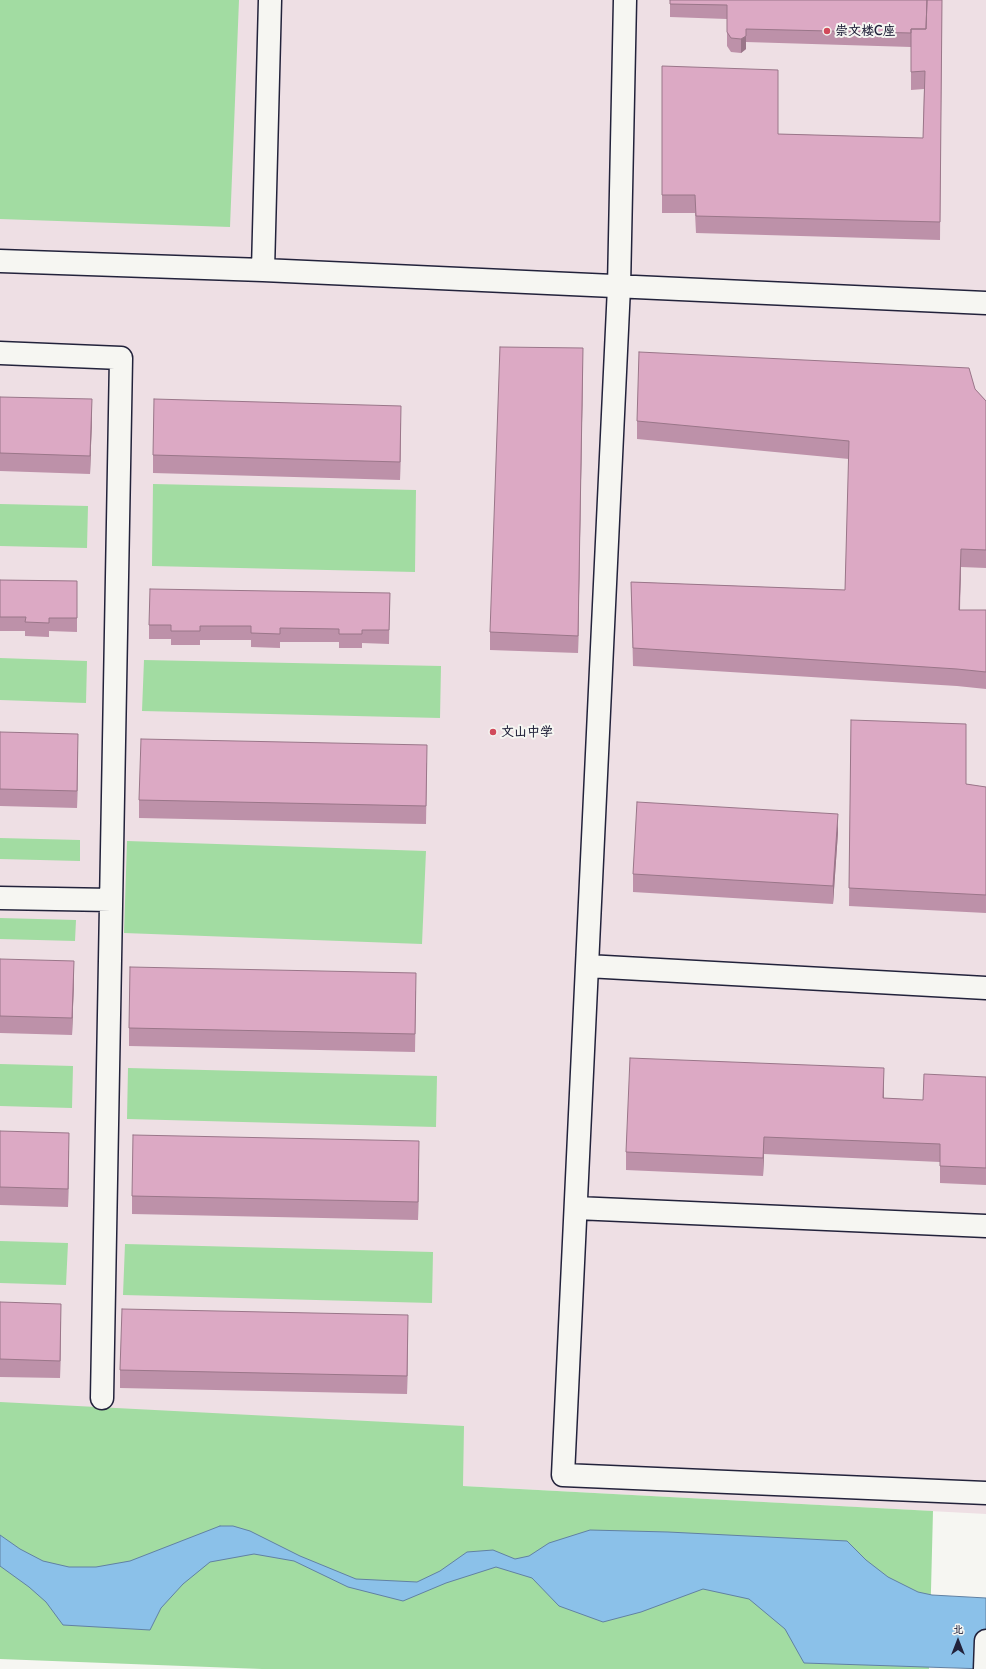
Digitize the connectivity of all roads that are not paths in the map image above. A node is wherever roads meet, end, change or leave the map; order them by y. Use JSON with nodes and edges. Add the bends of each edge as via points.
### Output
{"nodes":[{"id":1,"x":270,"y":0,"type":"edge"},
{"id":2,"x":625,"y":0,"type":"edge"},
{"id":3,"x":0,"y":261,"type":"edge"},
{"id":4,"x":263,"y":270,"type":"junction"},
{"id":5,"x":619,"y":287,"type":"junction"},
{"id":6,"x":986,"y":303,"type":"edge"},
{"id":7,"x":0,"y":353,"type":"edge"},
{"id":8,"x":0,"y":898,"type":"edge"},
{"id":9,"x":111,"y":900,"type":"junction"},
{"id":10,"x":587,"y":966,"type":"junction"},
{"id":11,"x":986,"y":988,"type":"edge"},
{"id":12,"x":576,"y":1208,"type":"junction"},
{"id":13,"x":986,"y":1226,"type":"edge"},
{"id":14,"x":102,"y":1398,"type":"dead end"},
{"id":15,"x":986,"y":1493,"type":"edge"},
{"id":16,"x":986,"y":1641,"type":"edge"},
{"id":17,"x":985,"y":1669,"type":"edge"}],
"edges":[{"from":1,"to":4,"type":"lane"},
{"from":2,"to":5,"type":"lane"},
{"from":3,"to":4,"type":"lane"},
{"from":4,"to":5,"type":"lane"},
{"from":5,"to":6,"type":"lane"},
{"from":5,"to":10,"type":"lane"},
{"from":7,"to":9,"type":"lane","via":[[121,358]]},
{"from":8,"to":9,"type":"lane"},
{"from":9,"to":14,"type":"lane"},
{"from":10,"to":11,"type":"lane"},
{"from":10,"to":12,"type":"lane"},
{"from":12,"to":13,"type":"lane"},
{"from":12,"to":15,"type":"lane","via":[[563,1475]]},
{"from":16,"to":17,"type":"lane"}]}
